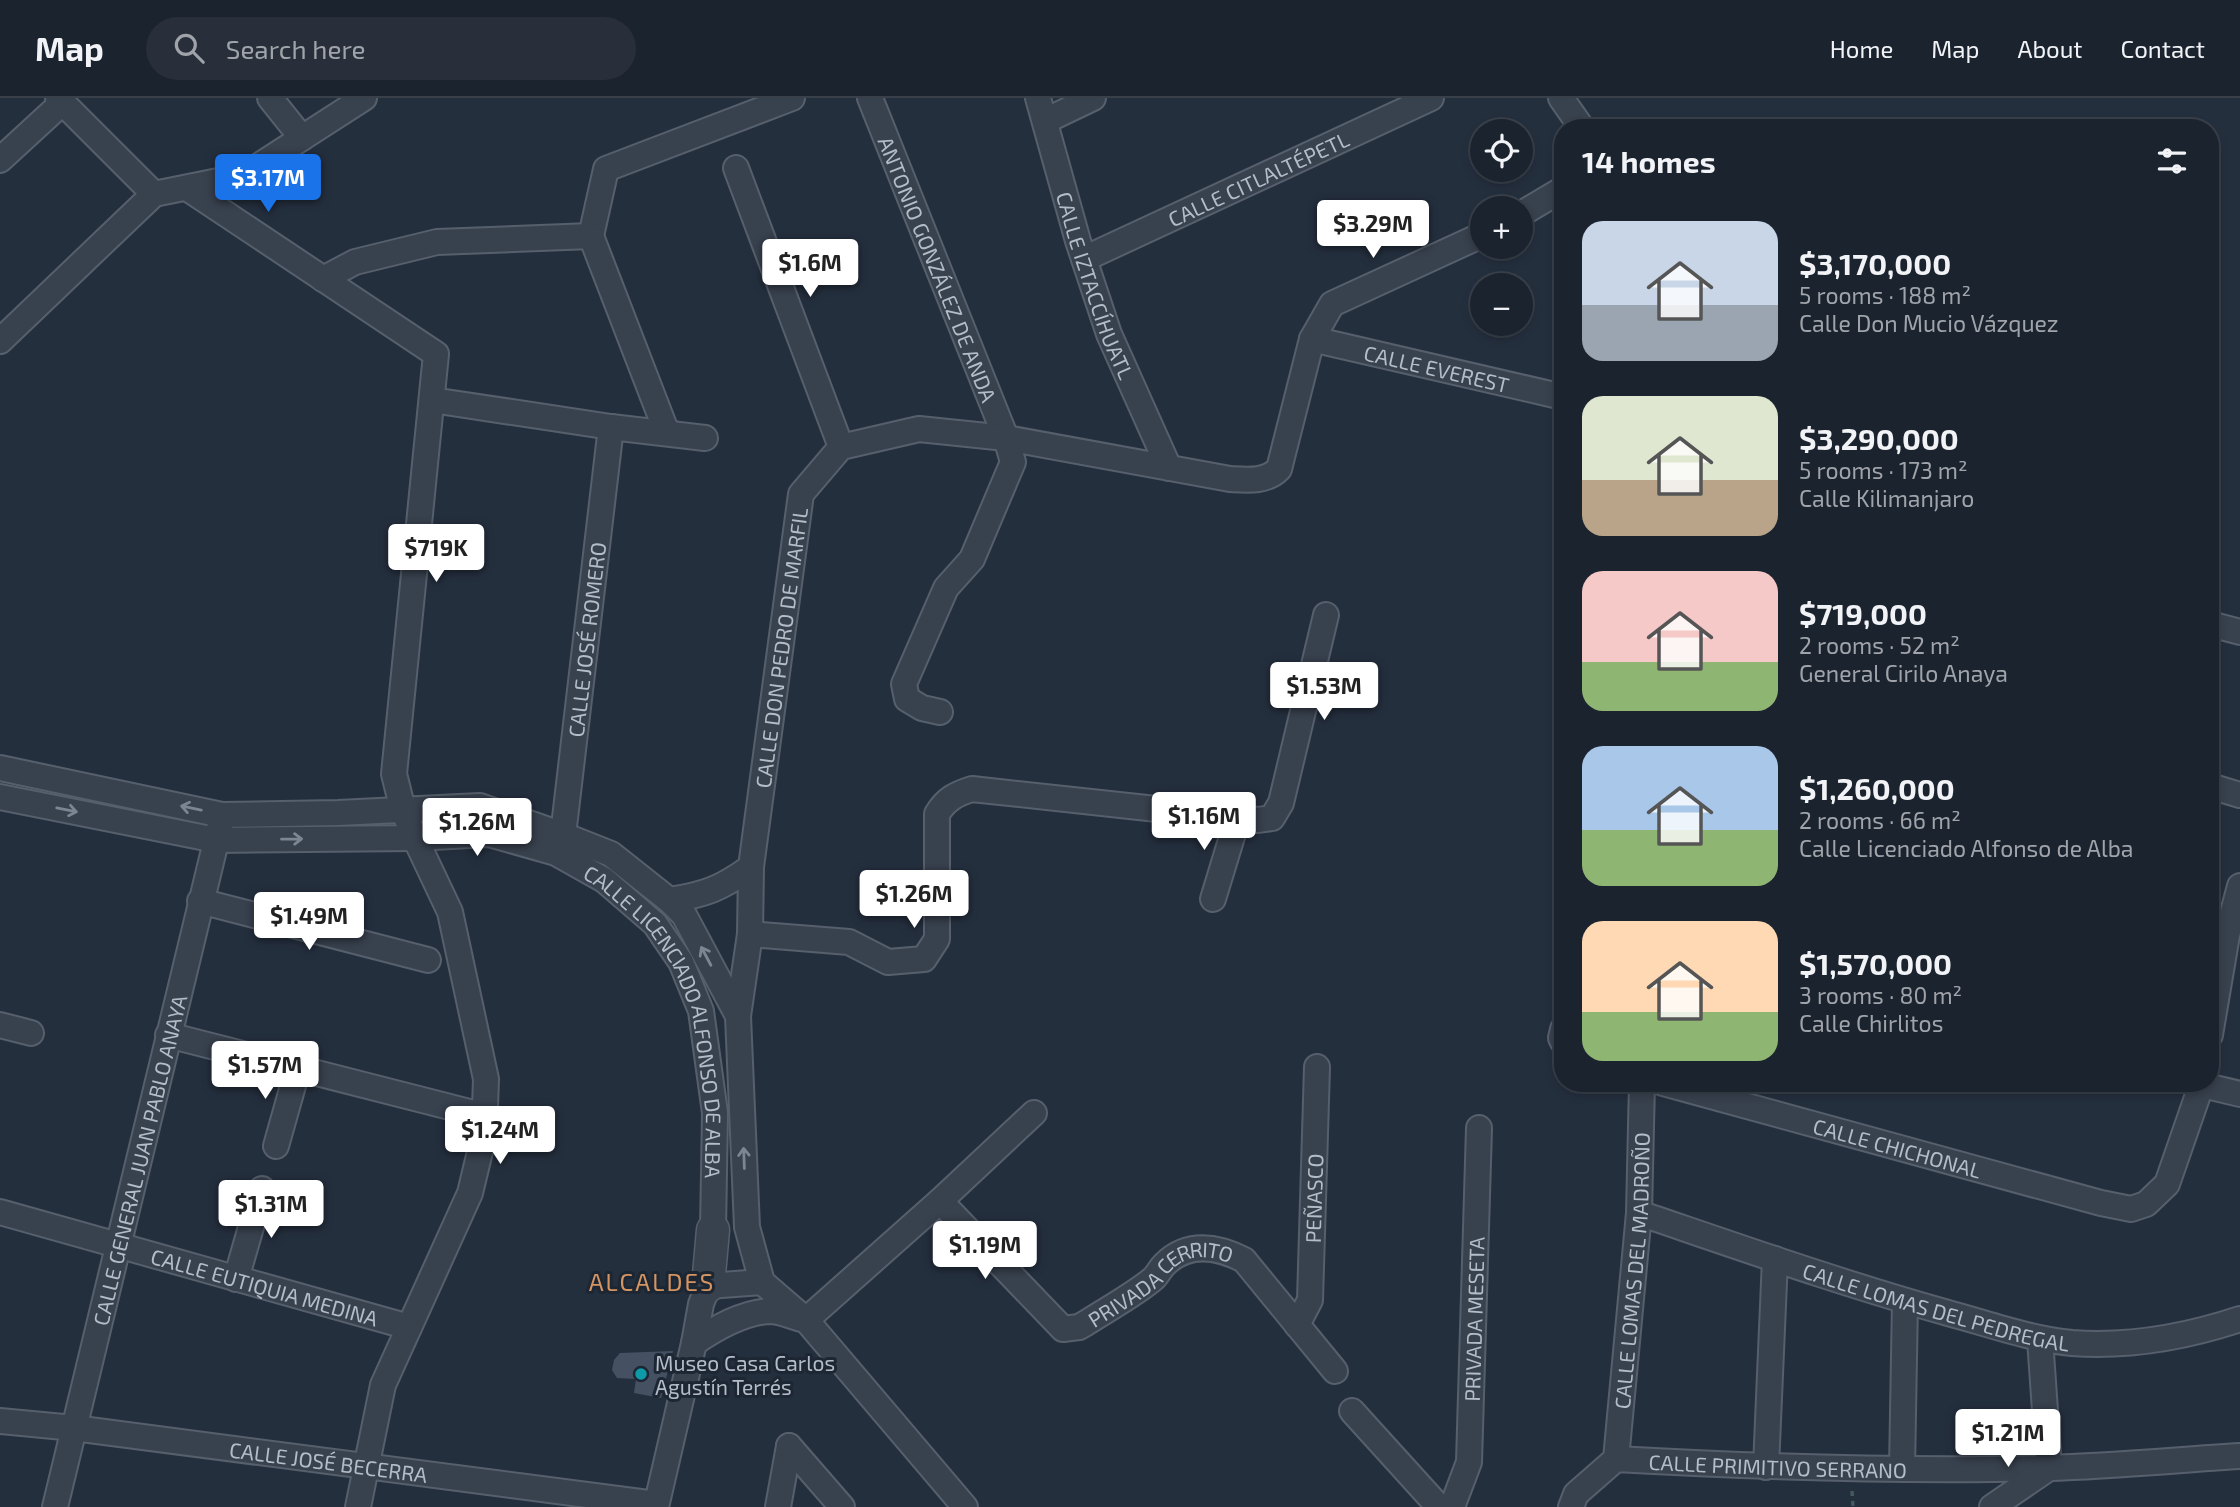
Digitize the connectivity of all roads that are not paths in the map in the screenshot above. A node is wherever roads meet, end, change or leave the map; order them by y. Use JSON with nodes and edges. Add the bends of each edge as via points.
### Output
{"nodes":[{"id":1,"x":270,"y":98,"type":"edge"},
{"id":2,"x":364,"y":98,"type":"edge"},
{"id":3,"x":792,"y":98,"type":"edge"},
{"id":4,"x":870,"y":98,"type":"edge"},
{"id":5,"x":1093,"y":98,"type":"edge"},
{"id":6,"x":1432,"y":98,"type":"edge"},
{"id":7,"x":1562,"y":98,"type":"edge"},
{"id":8,"x":60,"y":100,"type":"edge"},
{"id":9,"x":1041,"y":110,"type":"edge"},
{"id":10,"x":1576,"y":119,"type":"edge"},
{"id":11,"x":302,"y":138,"type":"junction"},
{"id":12,"x":0,"y":160,"type":"edge"},
{"id":13,"x":736,"y":168,"type":"dead end"},
{"id":14,"x":187,"y":188,"type":"junction"},
{"id":15,"x":154,"y":194,"type":"junction"},
{"id":16,"x":1554,"y":194,"type":"edge"},
{"id":17,"x":1533,"y":207,"type":"edge"},
{"id":18,"x":591,"y":236,"type":"junction"},
{"id":19,"x":1470,"y":241,"type":"edge"},
{"id":20,"x":1084,"y":259,"type":"junction"},
{"id":21,"x":323,"y":279,"type":"junction"},
{"id":22,"x":1312,"y":339,"type":"junction"},
{"id":23,"x":0,"y":341,"type":"edge"},
{"id":24,"x":1554,"y":395,"type":"edge"},
{"id":25,"x":432,"y":400,"type":"junction"},
{"id":26,"x":611,"y":427,"type":"junction"},
{"id":27,"x":667,"y":433,"type":"junction"},
{"id":28,"x":705,"y":438,"type":"dead end"},
{"id":29,"x":1006,"y":438,"type":"junction"},
{"id":30,"x":841,"y":447,"type":"junction"},
{"id":31,"x":1169,"y":468,"type":"junction"},
{"id":32,"x":1326,"y":615,"type":"dead end"},
{"id":33,"x":2219,"y":626,"type":"edge"},
{"id":34,"x":2240,"y":632,"type":"edge"},
{"id":35,"x":940,"y":712,"type":"dead end"},
{"id":36,"x":0,"y":768,"type":"edge"},
{"id":37,"x":2219,"y":789,"type":"edge"},
{"id":38,"x":2240,"y":795,"type":"edge"},
{"id":39,"x":0,"y":797,"type":"edge"},
{"id":40,"x":222,"y":815,"type":"junction"},
{"id":41,"x":1238,"y":817,"type":"junction"},
{"id":42,"x":408,"y":822,"type":"junction"},
{"id":43,"x":216,"y":840,"type":"junction"},
{"id":44,"x":559,"y":844,"type":"junction"},
{"id":45,"x":751,"y":867,"type":"junction"},
{"id":46,"x":2240,"y":886,"type":"edge"},
{"id":47,"x":1213,"y":899,"type":"dead end"},
{"id":48,"x":669,"y":900,"type":"junction"},
{"id":49,"x":200,"y":901,"type":"junction"},
{"id":50,"x":2219,"y":932,"type":"edge"},
{"id":51,"x":750,"y":934,"type":"junction"},
{"id":52,"x":428,"y":960,"type":"dead end"},
{"id":53,"x":738,"y":1016,"type":"junction"},
{"id":54,"x":0,"y":1025,"type":"edge"},
{"id":55,"x":31,"y":1033,"type":"dead end"},
{"id":56,"x":169,"y":1035,"type":"junction"},
{"id":57,"x":1317,"y":1067,"type":"dead end"},
{"id":58,"x":298,"y":1068,"type":"junction"},
{"id":59,"x":2219,"y":1089,"type":"edge"},
{"id":60,"x":1642,"y":1092,"type":"edge"},
{"id":61,"x":1696,"y":1092,"type":"edge"},
{"id":62,"x":2196,"y":1092,"type":"edge"},
{"id":63,"x":2240,"y":1094,"type":"edge"},
{"id":64,"x":1034,"y":1113,"type":"dead end"},
{"id":65,"x":485,"y":1116,"type":"junction"},
{"id":66,"x":1479,"y":1128,"type":"dead end"},
{"id":67,"x":276,"y":1146,"type":"dead end"},
{"id":68,"x":262,"y":1189,"type":"dead end"},
{"id":69,"x":940,"y":1201,"type":"junction"},
{"id":70,"x":0,"y":1212,"type":"edge"},
{"id":71,"x":1639,"y":1213,"type":"junction"},
{"id":72,"x":713,"y":1230,"type":"joint"},
{"id":73,"x":118,"y":1246,"type":"junction"},
{"id":74,"x":1775,"y":1259,"type":"junction"},
{"id":75,"x":236,"y":1279,"type":"junction"},
{"id":76,"x":762,"y":1282,"type":"junction"},
{"id":77,"x":708,"y":1286,"type":"junction"},
{"id":78,"x":1905,"y":1301,"type":"junction"},
{"id":79,"x":2240,"y":1319,"type":"edge"},
{"id":80,"x":807,"y":1320,"type":"junction"},
{"id":81,"x":1297,"y":1325,"type":"junction"},
{"id":82,"x":409,"y":1327,"type":"junction"},
{"id":83,"x":2040,"y":1339,"type":"junction"},
{"id":84,"x":694,"y":1343,"type":"junction"},
{"id":85,"x":1335,"y":1371,"type":"dead end"},
{"id":86,"x":1352,"y":1411,"type":"dead end"},
{"id":87,"x":0,"y":1421,"type":"edge"},
{"id":88,"x":74,"y":1428,"type":"junction"},
{"id":89,"x":2240,"y":1456,"type":"edge"},
{"id":90,"x":1616,"y":1459,"type":"junction"},
{"id":91,"x":366,"y":1466,"type":"junction"},
{"id":92,"x":1766,"y":1467,"type":"junction"},
{"id":93,"x":2049,"y":1468,"type":"junction"},
{"id":94,"x":1902,"y":1469,"type":"junction"},
{"id":95,"x":656,"y":1505,"type":"edge"},
{"id":96,"x":55,"y":1507,"type":"edge"},
{"id":97,"x":358,"y":1507,"type":"edge"},
{"id":98,"x":778,"y":1507,"type":"edge"},
{"id":99,"x":842,"y":1507,"type":"edge"},
{"id":100,"x":965,"y":1507,"type":"edge"},
{"id":101,"x":1439,"y":1507,"type":"edge"},
{"id":102,"x":1452,"y":1507,"type":"edge"},
{"id":103,"x":1572,"y":1507,"type":"edge"},
{"id":104,"x":1992,"y":1507,"type":"edge"}],
"edges":[{"from":1,"to":11,"type":"street"},
{"from":2,"to":11,"type":"street"},
{"from":3,"to":18,"type":"street","via":[[606,169]]},
{"from":4,"to":29,"type":"street","name":"ANTONIO GONZÁLEZ DE ANDA"},
{"from":5,"to":9,"type":"street"},
{"from":6,"to":20,"type":"street","name":"CALLE CITLALTÉPETL"},
{"from":7,"to":10,"type":"street"},
{"from":8,"to":12,"type":"street"},
{"from":8,"to":15,"type":"street"},
{"from":9,"to":20,"type":"street","name":"CALLE IZTACCÍHUATL"},
{"from":11,"to":14,"type":"street","via":[[243,176]]},
{"from":13,"to":30,"type":"street"},
{"from":14,"to":15,"type":"street"},
{"from":14,"to":21,"type":"street"},
{"from":15,"to":23,"type":"street"},
{"from":16,"to":17,"type":"street"},
{"from":18,"to":21,"type":"street","via":[[437,242],[355,262]]},
{"from":18,"to":27,"type":"street"},
{"from":19,"to":22,"type":"street","via":[[1332,304]]},
{"from":20,"to":31,"type":"street","name":"CALLE IZTACCÍHUATL","via":[[1109,334]]},
{"from":21,"to":25,"type":"street","via":[[436,354]]},
{"from":22,"to":24,"type":"street","name":"CALLE EVEREST"},
{"from":22,"to":31,"type":"street","via":[[1279,469],[1273,475],[1230,479]]},
{"from":25,"to":26,"type":"street"},
{"from":25,"to":42,"type":"street","via":[[394,774]]},
{"from":26,"to":27,"type":"street"},
{"from":26,"to":44,"type":"street","name":"CALLE JOSÉ ROMERO"},
{"from":27,"to":28,"type":"street"},
{"from":29,"to":30,"type":"street","via":[[919,429]]},
{"from":29,"to":31,"type":"street"},
{"from":29,"to":35,"type":"street","name":"ANTONIO GONZÁLEZ DE ANDA","via":[[1013,462],[972,559],[946,588],[904,684],[907,699]]},
{"from":30,"to":45,"type":"street","name":"CALLE DON PEDRO DE MARFIL","via":[[801,494]]},
{"from":32,"to":41,"type":"street","via":[[1275,815],[1269,820]]},
{"from":33,"to":34,"type":"street"},
{"from":40,"to":36,"type":"street","name":"CALLE LICENCIADO ALFONSO DE ALBA","one_way":true},
{"from":37,"to":38,"type":"street"},
{"from":39,"to":43,"type":"street","name":"CALLE LICENCIADO ALFONSO DE ALBA","one_way":true},
{"from":40,"to":42,"type":"street","name":"CALLE LICENCIADO ALFONSO DE ALBA","via":[[338,813]]},
{"from":40,"to":43,"type":"street","name":"CALLE GENERAL JUAN PABLO ANAYA"},
{"from":41,"to":47,"type":"street"},
{"from":41,"to":51,"type":"street","via":[[972,789],[950,799],[937,814],[937,939],[924,959],[888,962],[849,942]]},
{"from":43,"to":42,"type":"street","name":"CALLE LICENCIADO ALFONSO DE ALBA","one_way":true},
{"from":42,"to":44,"type":"street","name":"CALLE LICENCIADO ALFONSO DE ALBA"},
{"from":42,"to":65,"type":"street","via":[[450,912],[486,1079]]},
{"from":43,"to":49,"type":"street","name":"CALLE GENERAL JUAN PABLO ANAYA"},
{"from":44,"to":48,"type":"street","name":"CALLE LICENCIADO ALFONSO DE ALBA","via":[[611,855]]},
{"from":44,"to":72,"type":"street","name":"CALLE LICENCIADO ALFONSO DE ALBA","via":[[655,924],[681,962],[701,1011],[715,1113]]},
{"from":45,"to":48,"type":"street","via":[[726,885]]},
{"from":45,"to":51,"type":"street","name":"CALLE DON PEDRO DE MARFIL"},
{"from":46,"to":50,"type":"street"},
{"from":53,"to":48,"type":"street","name":"CALLE LICENCIADO ALFONSO DE ALBA","one_way":true,"via":[[684,915]]},
{"from":49,"to":52,"type":"street"},
{"from":49,"to":56,"type":"street","name":"CALLE GENERAL JUAN PABLO ANAYA"},
{"from":51,"to":53,"type":"street","name":"CALLE DON PEDRO DE MARFIL"},
{"from":76,"to":53,"type":"street","one_way":true,"via":[[747,1227]]},
{"from":54,"to":55,"type":"street"},
{"from":56,"to":58,"type":"street"},
{"from":56,"to":73,"type":"street","name":"CALLE GENERAL JUAN PABLO ANAYA"},
{"from":57,"to":81,"type":"street","name":"PEÑASCO","via":[[1310,1300]]},
{"from":58,"to":65,"type":"street"},
{"from":58,"to":67,"type":"street"},
{"from":59,"to":63,"type":"street"},
{"from":60,"to":71,"type":"street","name":"CALLE LOMAS DEL MADROÑO"},
{"from":61,"to":62,"type":"street","name":"CALLE CHICHONAL","via":[[2131,1209],[2146,1204],[2167,1184]]},
{"from":64,"to":69,"type":"street"},
{"from":65,"to":82,"type":"street","via":[[470,1193]]},
{"from":66,"to":102,"type":"street","name":"PRIVADA MESETA","via":[[1469,1462]]},
{"from":68,"to":75,"type":"street"},
{"from":69,"to":80,"type":"street"},
{"from":69,"to":81,"type":"street","name":"PRIVADA CERRITO","via":[[1063,1329],[1086,1323],[1155,1277],[1178,1254],[1205,1247],[1244,1261]]},
{"from":70,"to":73,"type":"street","name":"CALLE EUTIQUIA MEDINA"},
{"from":71,"to":74,"type":"street","name":"CALLE LOMAS DEL PEDREGAL"},
{"from":71,"to":90,"type":"street","name":"CALLE LOMAS DEL MADROÑO"},
{"from":72,"to":77,"type":"street"},
{"from":73,"to":75,"type":"street","name":"CALLE EUTIQUIA MEDINA"},
{"from":73,"to":88,"type":"street","name":"CALLE GENERAL JUAN PABLO ANAYA"},
{"from":74,"to":78,"type":"street","name":"CALLE LOMAS DEL PEDREGAL"},
{"from":74,"to":92,"type":"street"},
{"from":75,"to":82,"type":"street","name":"CALLE EUTIQUIA MEDINA"},
{"from":76,"to":77,"type":"street"},
{"from":76,"to":80,"type":"street"},
{"from":77,"to":84,"type":"street"},
{"from":78,"to":83,"type":"street","name":"CALLE LOMAS DEL PEDREGAL"},
{"from":78,"to":94,"type":"street"},
{"from":79,"to":83,"type":"street","name":"CALLE LOMAS DEL PEDREGAL","via":[[2204,1331],[2134,1343]]},
{"from":80,"to":84,"type":"street","via":[[772,1311],[717,1327]]},
{"from":80,"to":100,"type":"street"},
{"from":81,"to":85,"type":"street","name":"PRIVADA CERRITO"},
{"from":82,"to":91,"type":"street","via":[[383,1385]]},
{"from":83,"to":93,"type":"street"},
{"from":84,"to":95,"type":"street"},
{"from":86,"to":101,"type":"street"},
{"from":87,"to":88,"type":"street","name":"CALLE JOSÉ BECERRA"},
{"from":88,"to":91,"type":"street","name":"CALLE JOSÉ BECERRA"},
{"from":88,"to":96,"type":"street","name":"CALLE GENERAL JUAN PABLO ANAYA"},
{"from":89,"to":93,"type":"street","name":"CALLE PRIMITIVO SERRANO"},
{"from":90,"to":92,"type":"street","name":"CALLE PRIMITIVO SERRANO"},
{"from":90,"to":103,"type":"street","via":[[1576,1494]]},
{"from":91,"to":95,"type":"street","name":"CALLE JOSÉ BECERRA"},
{"from":91,"to":97,"type":"street"},
{"from":92,"to":94,"type":"street","name":"CALLE PRIMITIVO SERRANO"},
{"from":93,"to":94,"type":"street","name":"CALLE PRIMITIVO SERRANO"},
{"from":93,"to":104,"type":"street"},
{"from":98,"to":99,"type":"street","via":[[789,1446]]}]}
